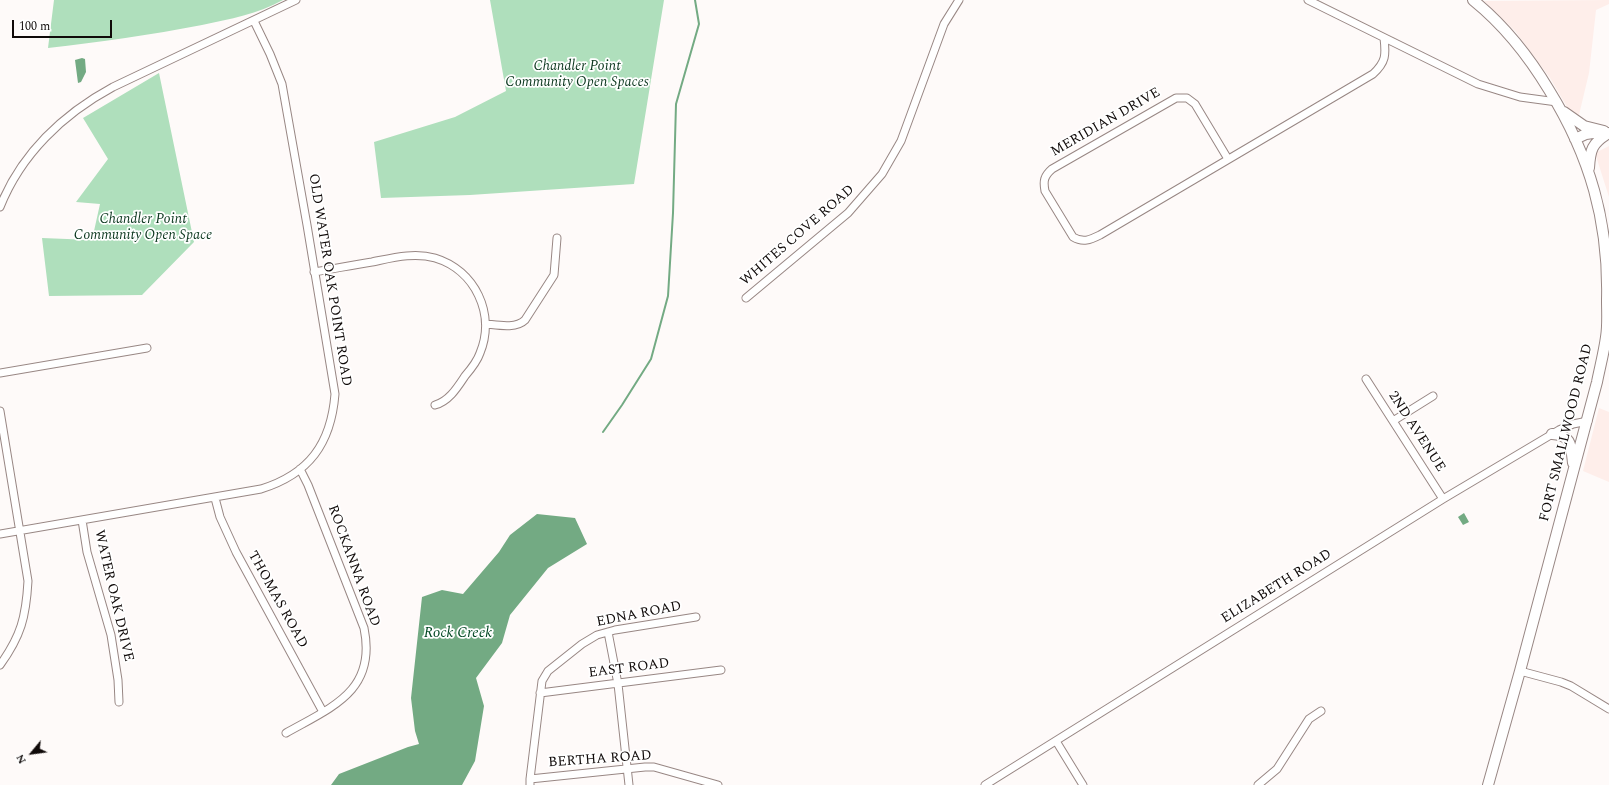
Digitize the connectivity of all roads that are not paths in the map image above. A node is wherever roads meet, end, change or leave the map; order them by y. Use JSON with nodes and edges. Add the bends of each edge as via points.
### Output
{"nodes":[{"id":1,"x":296,"y":0,"type":"edge"},
{"id":2,"x":959,"y":0,"type":"edge"},
{"id":3,"x":1308,"y":0,"type":"edge"},
{"id":4,"x":1473,"y":0,"type":"edge"},
{"id":5,"x":254,"y":20,"type":"junction"},
{"id":6,"x":1384,"y":38,"type":"junction"},
{"id":7,"x":1559,"y":106,"type":"junction"},
{"id":8,"x":1608,"y":132,"type":"edge"},
{"id":9,"x":1575,"y":139,"type":"junction"},
{"id":10,"x":1228,"y":159,"type":"junction"},
{"id":11,"x":1589,"y":168,"type":"junction"},
{"id":12,"x":0,"y":207,"type":"edge"},
{"id":13,"x":557,"y":238,"type":"dead end"},
{"id":14,"x":314,"y":272,"type":"junction"},
{"id":15,"x":746,"y":298,"type":"dead end"},
{"id":16,"x":486,"y":324,"type":"junction"},
{"id":17,"x":147,"y":348,"type":"dead end"},
{"id":18,"x":0,"y":373,"type":"edge"},
{"id":19,"x":1366,"y":379,"type":"dead end"},
{"id":20,"x":1433,"y":396,"type":"dead end"},
{"id":21,"x":435,"y":404,"type":"dead end"},
{"id":22,"x":0,"y":411,"type":"edge"},
{"id":23,"x":1393,"y":420,"type":"junction"},
{"id":24,"x":1588,"y":421,"type":"junction"},
{"id":25,"x":1552,"y":434,"type":"junction"},
{"id":26,"x":1574,"y":467,"type":"junction"},
{"id":27,"x":300,"y":469,"type":"junction"},
{"id":28,"x":215,"y":498,"type":"junction"},
{"id":29,"x":1443,"y":499,"type":"junction"},
{"id":30,"x":82,"y":520,"type":"junction"},
{"id":31,"x":20,"y":530,"type":"junction"},
{"id":32,"x":0,"y":534,"type":"edge"},
{"id":33,"x":696,"y":617,"type":"dead end"},
{"id":34,"x":608,"y":632,"type":"junction"},
{"id":35,"x":0,"y":665,"type":"edge"},
{"id":36,"x":721,"y":670,"type":"dead end"},
{"id":37,"x":1520,"y":670,"type":"junction"},
{"id":38,"x":618,"y":684,"type":"junction"},
{"id":39,"x":540,"y":693,"type":"junction"},
{"id":40,"x":119,"y":702,"type":"dead end"},
{"id":41,"x":1609,"y":710,"type":"edge"},
{"id":42,"x":1321,"y":711,"type":"dead end"},
{"id":43,"x":323,"y":712,"type":"junction"},
{"id":44,"x":286,"y":733,"type":"dead end"},
{"id":45,"x":1056,"y":741,"type":"junction"},
{"id":46,"x":628,"y":769,"type":"junction"},
{"id":47,"x":530,"y":782,"type":"edge"},
{"id":48,"x":629,"y":785,"type":"edge"},
{"id":49,"x":718,"y":785,"type":"edge"},
{"id":50,"x":985,"y":785,"type":"edge"},
{"id":51,"x":1083,"y":785,"type":"edge"},
{"id":52,"x":1258,"y":785,"type":"edge"},
{"id":53,"x":1488,"y":785,"type":"edge"}],
"edges":[{"from":1,"to":5,"type":"street"},
{"from":2,"to":15,"type":"street","name":"WHITES COVE ROAD","via":[[944,24],[901,141],[882,174],[848,213]]},
{"from":3,"to":6,"type":"street"},
{"from":4,"to":7,"type":"main road","name":"FORT SMALLWOOD ROAD","via":[[1515,39]]},
{"from":5,"to":12,"type":"street","via":[[95,97],[74,112],[49,132],[34,150]]},
{"from":5,"to":14,"type":"street","name":"OLD WATER OAK POINT ROAD","via":[[282,84]]},
{"from":6,"to":7,"type":"street","via":[[1478,84]]},
{"from":6,"to":10,"type":"street","name":"MERIDIAN DRIVE","via":[[1385,58],[1381,67],[1373,74]]},
{"from":7,"to":8,"type":"main road","via":[[1584,126]]},
{"from":7,"to":9,"type":"main road","name":"FORT SMALLWOOD ROAD"},
{"from":8,"to":9,"type":"main road","via":[[1586,134]]},
{"from":8,"to":11,"type":"main road","via":[[1592,148]]},
{"from":9,"to":11,"type":"main road","name":"FORT SMALLWOOD ROAD"},
{"from":10,"to":10,"type":"street","name":"MERIDIAN DRIVE","via":[[1086,241],[1073,237],[1045,191],[1047,173],[1052,169],[1176,98],[1187,98],[1195,104]]},
{"from":11,"to":24,"type":"main road","name":"FORT SMALLWOOD ROAD","via":[[1600,208],[1608,275],[1606,336]]},
{"from":13,"to":16,"type":"street","via":[[554,275],[525,320],[514,325]]},
{"from":14,"to":16,"type":"street","via":[[402,256],[434,258],[454,266],[469,279],[481,299]]},
{"from":14,"to":27,"type":"street","name":"OLD WATER OAK POINT ROAD","via":[[333,383],[334,408],[329,428],[320,447]]},
{"from":16,"to":21,"type":"street","via":[[483,345],[476,361],[450,396]]},
{"from":17,"to":18,"type":"street"},
{"from":19,"to":23,"type":"street","name":"2ND AVENUE"},
{"from":20,"to":23,"type":"street"},
{"from":22,"to":31,"type":"street"},
{"from":23,"to":29,"type":"street","name":"2ND AVENUE"},
{"from":24,"to":25,"type":"street","name":"ELIZABETH ROAD","via":[[1565,427]]},
{"from":24,"to":26,"type":"main road","name":"FORT SMALLWOOD ROAD"},
{"from":25,"to":26,"type":"main road","via":[[1561,434],[1568,438]]},
{"from":25,"to":29,"type":"street","name":"ELIZABETH ROAD"},
{"from":26,"to":37,"type":"main road","name":"FORT SMALLWOOD ROAD"},
{"from":27,"to":28,"type":"street","name":"OLD WATER OAK POINT ROAD","via":[[261,490]]},
{"from":27,"to":43,"type":"street","name":"ROCKANNA ROAD","via":[[351,593],[364,628],[367,646],[363,672],[355,686],[343,699]]},
{"from":28,"to":30,"type":"street","name":"OLD WATER OAK POINT ROAD"},
{"from":28,"to":43,"type":"street","name":"THOMAS ROAD","via":[[220,517],[236,552]]},
{"from":29,"to":45,"type":"street","name":"ELIZABETH ROAD"},
{"from":30,"to":31,"type":"street","name":"OLD WATER OAK POINT ROAD"},
{"from":30,"to":40,"type":"street","name":"WATER OAK DRIVE","via":[[87,552],[112,642]]},
{"from":31,"to":32,"type":"street","name":"OLD WATER OAK POINT ROAD"},
{"from":31,"to":35,"type":"street","via":[[28,580],[27,603],[17,639]]},
{"from":33,"to":34,"type":"street","name":"EDNA ROAD"},
{"from":34,"to":38,"type":"street"},
{"from":34,"to":39,"type":"street","name":"EDNA ROAD","via":[[587,641],[548,671]]},
{"from":36,"to":38,"type":"street","name":"EAST ROAD"},
{"from":37,"to":41,"type":"street","via":[[1571,686]]},
{"from":37,"to":53,"type":"main road","name":"FORT SMALLWOOD ROAD"},
{"from":38,"to":39,"type":"street","name":"EAST ROAD"},
{"from":38,"to":46,"type":"street"},
{"from":39,"to":47,"type":"street","name":"EDNA ROAD"},
{"from":42,"to":52,"type":"street","via":[[1309,719],[1278,769]]},
{"from":43,"to":44,"type":"street","name":"ROCKANNA ROAD"},
{"from":45,"to":50,"type":"street","name":"ELIZABETH ROAD"},
{"from":45,"to":51,"type":"street"},
{"from":46,"to":47,"type":"street","name":"BERTHA ROAD"},
{"from":46,"to":48,"type":"street"},
{"from":46,"to":49,"type":"street","name":"BERTHA ROAD","via":[[654,767]]}]}
